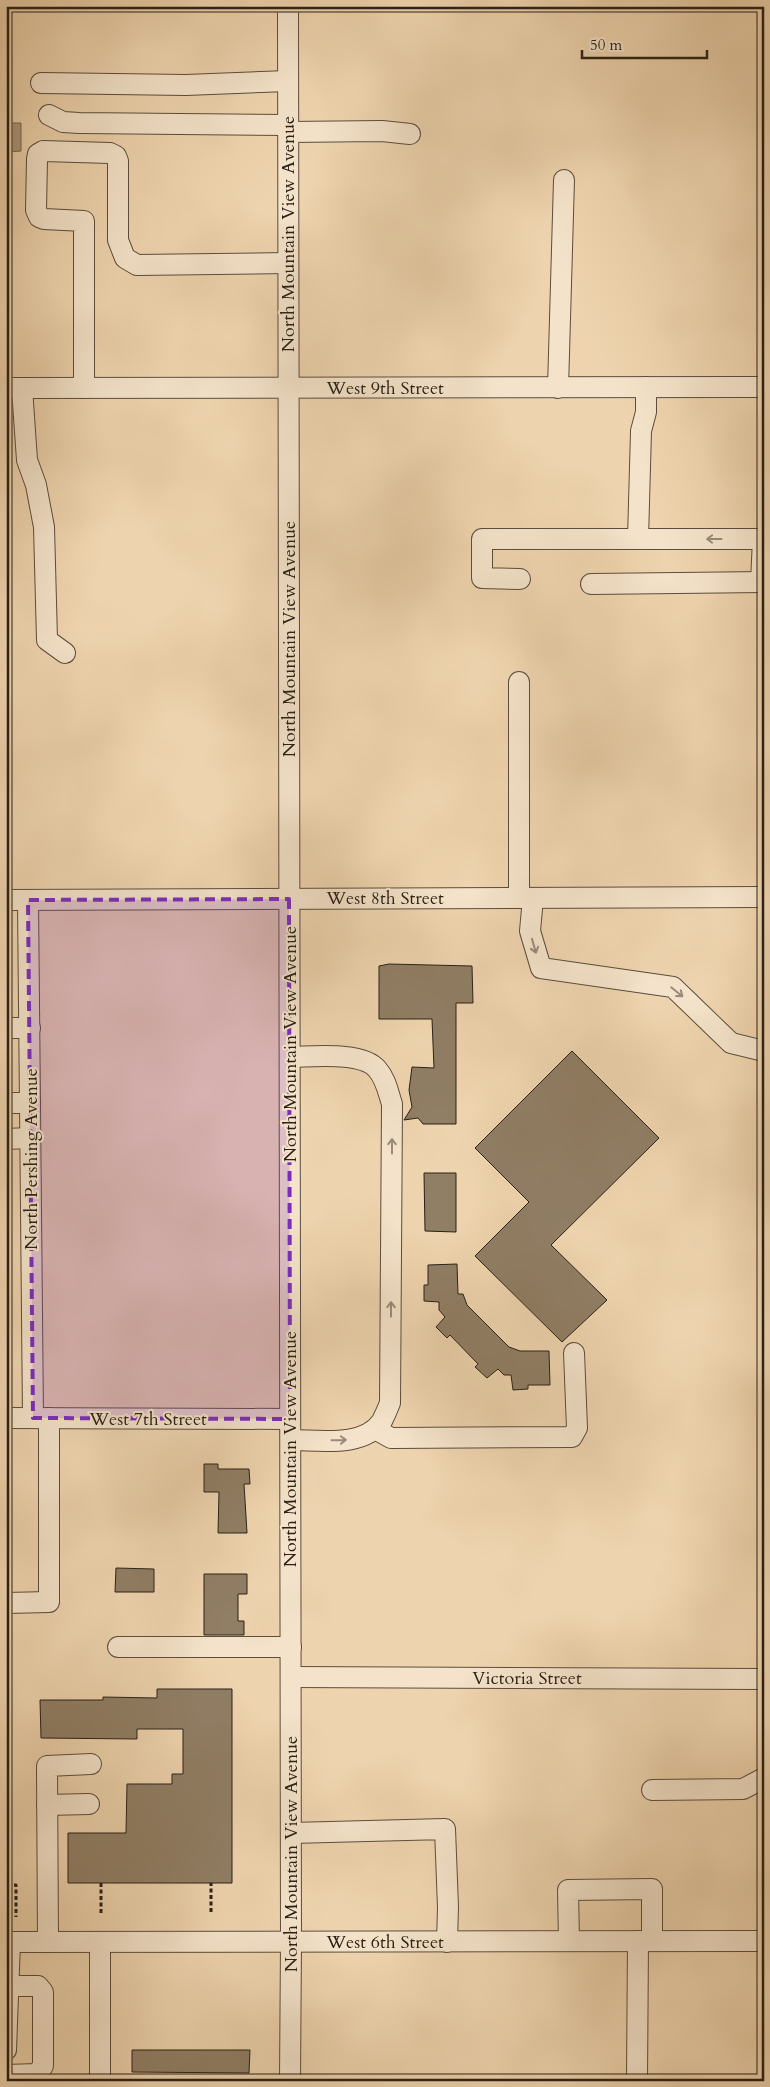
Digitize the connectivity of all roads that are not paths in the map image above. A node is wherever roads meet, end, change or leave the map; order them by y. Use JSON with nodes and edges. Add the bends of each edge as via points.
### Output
{"nodes":[{"id":1,"x":288,"y":6,"type":"edge"},
{"id":2,"x":288,"y":81,"type":"junction"},
{"id":3,"x":41,"y":83,"type":"dead end"},
{"id":4,"x":49,"y":116,"type":"dead end"},
{"id":5,"x":288,"y":128,"type":"junction"},
{"id":6,"x":410,"y":134,"type":"dead end"},
{"id":7,"x":564,"y":180,"type":"dead end"},
{"id":8,"x":84,"y":221,"type":"junction"},
{"id":9,"x":116,"y":221,"type":"junction"},
{"id":10,"x":288,"y":263,"type":"junction"},
{"id":11,"x":14,"y":388,"type":"edge"},
{"id":12,"x":84,"y":388,"type":"junction"},
{"id":13,"x":288,"y":388,"type":"junction"},
{"id":14,"x":558,"y":388,"type":"junction"},
{"id":15,"x":646,"y":388,"type":"junction"},
{"id":16,"x":764,"y":388,"type":"edge"},
{"id":17,"x":647,"y":539,"type":"junction"},
{"id":18,"x":763,"y":539,"type":"edge"},
{"id":19,"x":520,"y":579,"type":"dead end"},
{"id":20,"x":762,"y":582,"type":"edge"},
{"id":21,"x":591,"y":584,"type":"dead end"},
{"id":22,"x":65,"y":653,"type":"dead end"},
{"id":23,"x":519,"y":682,"type":"dead end"},
{"id":24,"x":764,"y":897,"type":"edge"},
{"id":25,"x":526,"y":898,"type":"junction"},
{"id":26,"x":289,"y":899,"type":"junction"},
{"id":27,"x":6,"y":900,"type":"edge"},
{"id":28,"x":28,"y":900,"type":"junction"},
{"id":29,"x":6,"y":1028,"type":"edge"},
{"id":30,"x":30,"y":1028,"type":"junction"},
{"id":31,"x":764,"y":1051,"type":"edge"},
{"id":32,"x":290,"y":1057,"type":"junction"},
{"id":33,"x":6,"y":1103,"type":"edge"},
{"id":34,"x":30,"y":1103,"type":"junction"},
{"id":35,"x":30,"y":1138,"type":"junction"},
{"id":36,"x":6,"y":1139,"type":"edge"},
{"id":37,"x":574,"y":1353,"type":"dead end"},
{"id":38,"x":6,"y":1418,"type":"edge"},
{"id":39,"x":41,"y":1418,"type":"junction"},
{"id":40,"x":290,"y":1418,"type":"junction"},
{"id":41,"x":374,"y":1428,"type":"junction"},
{"id":42,"x":290,"y":1440,"type":"junction"},
{"id":43,"x":6,"y":1603,"type":"edge"},
{"id":44,"x":118,"y":1647,"type":"dead end"},
{"id":45,"x":291,"y":1647,"type":"junction"},
{"id":46,"x":291,"y":1677,"type":"junction"},
{"id":47,"x":764,"y":1679,"type":"edge"},
{"id":48,"x":91,"y":1764,"type":"dead end"},
{"id":49,"x":764,"y":1778,"type":"edge"},
{"id":50,"x":652,"y":1790,"type":"dead end"},
{"id":51,"x":89,"y":1804,"type":"dead end"},
{"id":52,"x":47,"y":1805,"type":"junction"},
{"id":53,"x":291,"y":1833,"type":"junction"},
{"id":54,"x":569,"y":1941,"type":"junction"},
{"id":55,"x":645,"y":1941,"type":"junction"},
{"id":56,"x":764,"y":1941,"type":"edge"},
{"id":57,"x":8,"y":1942,"type":"edge"},
{"id":58,"x":48,"y":1942,"type":"junction"},
{"id":59,"x":100,"y":1942,"type":"junction"},
{"id":60,"x":292,"y":1942,"type":"junction"},
{"id":61,"x":447,"y":1942,"type":"junction"},
{"id":62,"x":9,"y":1986,"type":"junction"},
{"id":63,"x":6,"y":2050,"type":"edge"},
{"id":64,"x":6,"y":2075,"type":"edge"},
{"id":65,"x":100,"y":2075,"type":"dead end"},
{"id":66,"x":290,"y":2081,"type":"edge"},
{"id":67,"x":637,"y":2081,"type":"edge"}],
"edges":[{"from":1,"to":2,"type":"street","name":"North Mountain View Avenue"},
{"from":2,"to":3,"type":"street","via":[[186,85]]},
{"from":2,"to":5,"type":"street","name":"North Mountain View Avenue"},
{"from":4,"to":5,"type":"street","via":[[63,122],[80,123]]},
{"from":5,"to":6,"type":"street"},
{"from":5,"to":10,"type":"street","name":"North Mountain View Avenue"},
{"from":7,"to":14,"type":"street"},
{"from":8,"to":9,"type":"street"},
{"from":8,"to":9,"type":"street","via":[[39,217],[36,210],[38,154],[43,151],[110,152],[116,156]]},
{"from":8,"to":12,"type":"street"},
{"from":9,"to":10,"type":"street","via":[[118,240],[125,258],[137,265]]},
{"from":10,"to":13,"type":"street","name":"North Mountain View Avenue"},
{"from":11,"to":12,"type":"street","name":"West 9th Street"},
{"from":11,"to":22,"type":"street","via":[[26,460],[36,485],[44,527],[47,640]]},
{"from":12,"to":13,"type":"street","name":"West 9th Street"},
{"from":13,"to":14,"type":"street","name":"West 9th Street"},
{"from":13,"to":26,"type":"street","name":"North Mountain View Avenue"},
{"from":14,"to":15,"type":"street","name":"West 9th Street"},
{"from":15,"to":16,"type":"street","name":"West 9th Street"},
{"from":15,"to":17,"type":"street","via":[[646,412],[641,431]]},
{"from":18,"to":17,"type":"street","one_way":true},
{"from":17,"to":19,"type":"street","via":[[482,539],[482,578]]},
{"from":18,"to":20,"type":"street"},
{"from":20,"to":21,"type":"street"},
{"from":23,"to":25,"type":"street"},
{"from":24,"to":25,"type":"street","name":"West 8th Street"},
{"from":25,"to":26,"type":"street","name":"West 8th Street"},
{"from":25,"to":31,"type":"street","one_way":true,"via":[[530,931],[541,968],[673,987],[731,1043]]},
{"from":26,"to":28,"type":"street","name":"West 8th Street"},
{"from":26,"to":32,"type":"street","name":"North Mountain View Avenue"},
{"from":27,"to":28,"type":"street","name":"West 8th Street"},
{"from":28,"to":30,"type":"street","name":"North Pershing Avenue"},
{"from":29,"to":30,"type":"street"},
{"from":30,"to":34,"type":"street","name":"North Pershing Avenue"},
{"from":32,"to":40,"type":"street","name":"North Mountain View Avenue"},
{"from":41,"to":32,"type":"street","one_way":true,"via":[[382,1421],[390,1403],[392,1104],[376,1067],[363,1061],[350,1057]]},
{"from":33,"to":34,"type":"street"},
{"from":34,"to":35,"type":"street","name":"North Pershing Avenue"},
{"from":35,"to":36,"type":"street"},
{"from":35,"to":39,"type":"street","name":"North Pershing Avenue"},
{"from":37,"to":41,"type":"street","via":[[577,1428],[572,1437],[391,1438]]},
{"from":38,"to":39,"type":"street","name":"West 7th Street"},
{"from":39,"to":40,"type":"street","name":"West 7th Street"},
{"from":39,"to":43,"type":"street","name":"North Pershing Avenue","via":[[49,1602]]},
{"from":40,"to":42,"type":"street","name":"North Mountain View Avenue"},
{"from":42,"to":41,"type":"street","one_way":true,"via":[[351,1439],[366,1435]]},
{"from":42,"to":45,"type":"street","name":"North Mountain View Avenue"},
{"from":44,"to":45,"type":"street"},
{"from":45,"to":46,"type":"street","name":"North Mountain View Avenue"},
{"from":46,"to":47,"type":"street","name":"Victoria Street"},
{"from":46,"to":53,"type":"street","name":"North Mountain View Avenue"},
{"from":48,"to":52,"type":"street","via":[[47,1766]]},
{"from":49,"to":50,"type":"street","via":[[744,1789]]},
{"from":51,"to":52,"type":"street"},
{"from":52,"to":58,"type":"street"},
{"from":53,"to":60,"type":"street","name":"North Mountain View Avenue"},
{"from":53,"to":61,"type":"street","via":[[445,1830]]},
{"from":54,"to":55,"type":"street","name":"West 6th Street"},
{"from":54,"to":55,"type":"street","via":[[568,1890],[652,1889]]},
{"from":54,"to":61,"type":"street","name":"West 6th Street"},
{"from":55,"to":56,"type":"street","name":"West 6th Street"},
{"from":55,"to":67,"type":"street"},
{"from":57,"to":58,"type":"street","name":"West 6th Street"},
{"from":57,"to":62,"type":"street"},
{"from":58,"to":59,"type":"street","name":"West 6th Street"},
{"from":59,"to":60,"type":"street","name":"West 6th Street"},
{"from":59,"to":65,"type":"street"},
{"from":60,"to":61,"type":"street","name":"West 6th Street"},
{"from":60,"to":66,"type":"street","name":"North Mountain View Avenue"},
{"from":62,"to":63,"type":"street"},
{"from":62,"to":64,"type":"street","via":[[38,1986],[43,1992],[43,2066],[37,2074]]}]}
